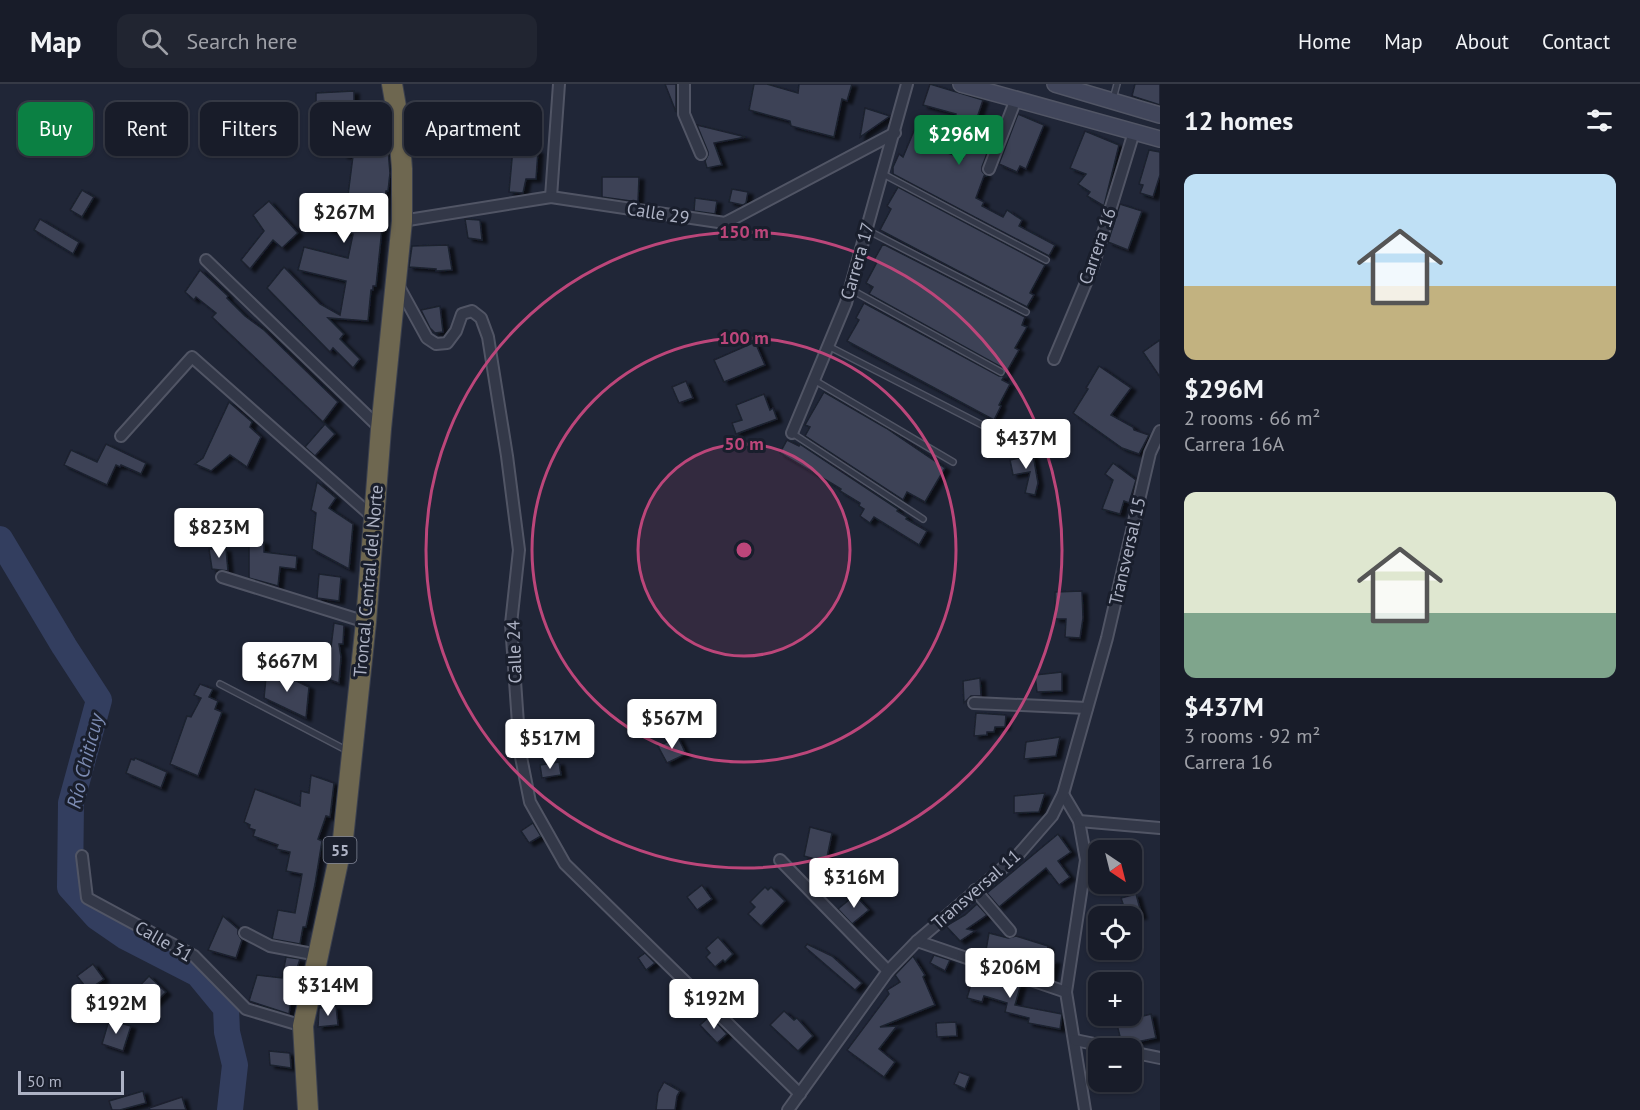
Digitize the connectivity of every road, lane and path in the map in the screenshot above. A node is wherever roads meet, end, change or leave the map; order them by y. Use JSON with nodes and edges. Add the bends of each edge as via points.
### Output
{"nodes":[{"id":1,"x":392,"y":84,"type":"edge"},
{"id":2,"x":559,"y":84,"type":"edge"},
{"id":3,"x":684,"y":84,"type":"edge"},
{"id":4,"x":907,"y":84,"type":"edge"},
{"id":5,"x":961,"y":84,"type":"edge"},
{"id":6,"x":1055,"y":84,"type":"edge"},
{"id":7,"x":1117,"y":84,"type":"edge"},
{"id":8,"x":1016,"y":99,"type":"junction"},
{"id":9,"x":1112,"y":101,"type":"junction"},
{"id":10,"x":1160,"y":115,"type":"edge"},
{"id":11,"x":1134,"y":132,"type":"junction"},
{"id":12,"x":895,"y":133,"type":"junction"},
{"id":13,"x":1160,"y":139,"type":"edge"},
{"id":14,"x":701,"y":154,"type":"dead end"},
{"id":15,"x":989,"y":169,"type":"dead end"},
{"id":16,"x":882,"y":174,"type":"junction"},
{"id":17,"x":551,"y":197,"type":"junction"},
{"id":18,"x":402,"y":221,"type":"junction"},
{"id":19,"x":866,"y":230,"type":"junction"},
{"id":20,"x":206,"y":260,"type":"dead end"},
{"id":21,"x":1046,"y":260,"type":"dead end"},
{"id":22,"x":396,"y":280,"type":"junction"},
{"id":23,"x":849,"y":289,"type":"junction"},
{"id":24,"x":1026,"y":312,"type":"dead end"},
{"id":25,"x":828,"y":346,"type":"junction"},
{"id":26,"x":1054,"y":359,"type":"dead end"},
{"id":27,"x":1001,"y":372,"type":"dead end"},
{"id":28,"x":814,"y":380,"type":"junction"},
{"id":29,"x":986,"y":427,"type":"dead end"},
{"id":30,"x":381,"y":429,"type":"junction"},
{"id":31,"x":1160,"y":431,"type":"edge"},
{"id":32,"x":792,"y":433,"type":"joint"},
{"id":33,"x":120,"y":436,"type":"dead end"},
{"id":34,"x":953,"y":462,"type":"dead end"},
{"id":35,"x":374,"y":518,"type":"junction"},
{"id":36,"x":923,"y":519,"type":"dead end"},
{"id":37,"x":222,"y":577,"type":"dead end"},
{"id":38,"x":366,"y":622,"type":"junction"},
{"id":39,"x":1107,"y":638,"type":"joint"},
{"id":40,"x":220,"y":684,"type":"dead end"},
{"id":41,"x":974,"y":703,"type":"dead end"},
{"id":42,"x":1087,"y":708,"type":"junction"},
{"id":43,"x":352,"y":753,"type":"junction"},
{"id":44,"x":1063,"y":794,"type":"junction"},
{"id":45,"x":1079,"y":821,"type":"junction"},
{"id":46,"x":1160,"y":828,"type":"edge"},
{"id":47,"x":82,"y":856,"type":"dead end"},
{"id":48,"x":780,"y":860,"type":"dead end"},
{"id":49,"x":975,"y":890,"type":"junction"},
{"id":50,"x":1010,"y":931,"type":"dead end"},
{"id":51,"x":245,"y":933,"type":"dead end"},
{"id":52,"x":917,"y":941,"type":"junction"},
{"id":53,"x":318,"y":955,"type":"junction"},
{"id":54,"x":888,"y":971,"type":"junction"},
{"id":55,"x":1066,"y":992,"type":"junction"},
{"id":56,"x":303,"y":1026,"type":"junction"},
{"id":57,"x":1075,"y":1040,"type":"junction"},
{"id":58,"x":1088,"y":1043,"type":"edge"},
{"id":59,"x":1142,"y":1054,"type":"edge"},
{"id":60,"x":1160,"y":1058,"type":"edge"},
{"id":61,"x":800,"y":1094,"type":"junction"},
{"id":62,"x":308,"y":1110,"type":"edge"},
{"id":63,"x":788,"y":1110,"type":"edge"},
{"id":64,"x":1085,"y":1110,"type":"edge"}],
"edges":[{"from":1,"to":18,"type":"highway","name":"Troncal Central del Norte","number":"55","via":[[402,170]]},
{"from":2,"to":17,"type":"street"},
{"from":3,"to":14,"type":"street","via":[[684,114]]},
{"from":4,"to":12,"type":"street","name":"Carrera 17"},
{"from":5,"to":8,"type":"main road"},
{"from":6,"to":9,"type":"main road"},
{"from":7,"to":9,"type":"lane"},
{"from":8,"to":11,"type":"main road"},
{"from":8,"to":15,"type":"street"},
{"from":9,"to":10,"type":"main road"},
{"from":11,"to":13,"type":"main road"},
{"from":11,"to":26,"type":"street","name":"Carrera 16","via":[[1093,266]]},
{"from":12,"to":16,"type":"street","name":"Carrera 17"},
{"from":12,"to":17,"type":"street","name":"Calle 29","via":[[725,224]]},
{"from":16,"to":19,"type":"street","name":"Carrera 17"},
{"from":16,"to":21,"type":"lane"},
{"from":17,"to":18,"type":"street","name":"Calle 29"},
{"from":18,"to":22,"type":"highway","name":"Troncal Central del Norte","number":"55"},
{"from":19,"to":23,"type":"street","name":"Carrera 17"},
{"from":19,"to":24,"type":"lane"},
{"from":20,"to":30,"type":"street"},
{"from":22,"to":30,"type":"highway","name":"Troncal Central del Norte","number":"55"},
{"from":22,"to":61,"type":"street","name":"Calle 24","via":[[427,338],[436,344],[447,343],[462,314],[472,311],[481,318],[488,337],[519,550],[511,624],[520,752],[530,802],[566,864]]},
{"from":23,"to":25,"type":"street","name":"Carrera 17"},
{"from":23,"to":27,"type":"lane"},
{"from":25,"to":28,"type":"street","name":"Carrera 17"},
{"from":25,"to":29,"type":"lane"},
{"from":28,"to":32,"type":"street","name":"Carrera 17"},
{"from":28,"to":34,"type":"lane"},
{"from":30,"to":35,"type":"highway","name":"Troncal Central del Norte","number":"55"},
{"from":31,"to":39,"type":"street","name":"Transversal 15","via":[[1150,453]]},
{"from":32,"to":36,"type":"lane"},
{"from":33,"to":35,"type":"street","via":[[192,357]]},
{"from":35,"to":38,"type":"highway","name":"Troncal Central del Norte","number":"55"},
{"from":37,"to":38,"type":"street"},
{"from":38,"to":43,"type":"highway","name":"Troncal Central del Norte","number":"55"},
{"from":39,"to":42,"type":"street","name":"Transversal 11"},
{"from":40,"to":43,"type":"lane"},
{"from":41,"to":42,"type":"street"},
{"from":42,"to":44,"type":"street","name":"Transversal 11"},
{"from":43,"to":53,"type":"highway","name":"Troncal Central del Norte","number":"55","via":[[343,839]]},
{"from":44,"to":45,"type":"street"},
{"from":44,"to":49,"type":"street","name":"Transversal 11","via":[[1052,816],[1018,855]]},
{"from":45,"to":46,"type":"street"},
{"from":45,"to":55,"type":"street","via":[[1086,860]]},
{"from":47,"to":56,"type":"street","name":"Calle 31","via":[[87,898],[194,956],[246,1009]]},
{"from":48,"to":54,"type":"street"},
{"from":49,"to":50,"type":"street"},
{"from":49,"to":52,"type":"street","name":"Transversal 11"},
{"from":51,"to":53,"type":"street","via":[[270,946]]},
{"from":52,"to":54,"type":"street","name":"Transversal 11"},
{"from":52,"to":55,"type":"street"},
{"from":53,"to":56,"type":"highway","name":"Troncal Central del Norte","number":"55"},
{"from":54,"to":61,"type":"street","name":"Transversal 11"},
{"from":55,"to":57,"type":"street"},
{"from":56,"to":62,"type":"highway","name":"Troncal Central del Norte","number":"55"},
{"from":57,"to":58,"type":"street"},
{"from":57,"to":64,"type":"street"},
{"from":59,"to":60,"type":"street"},
{"from":61,"to":63,"type":"street","name":"Transversal 11"}]}
